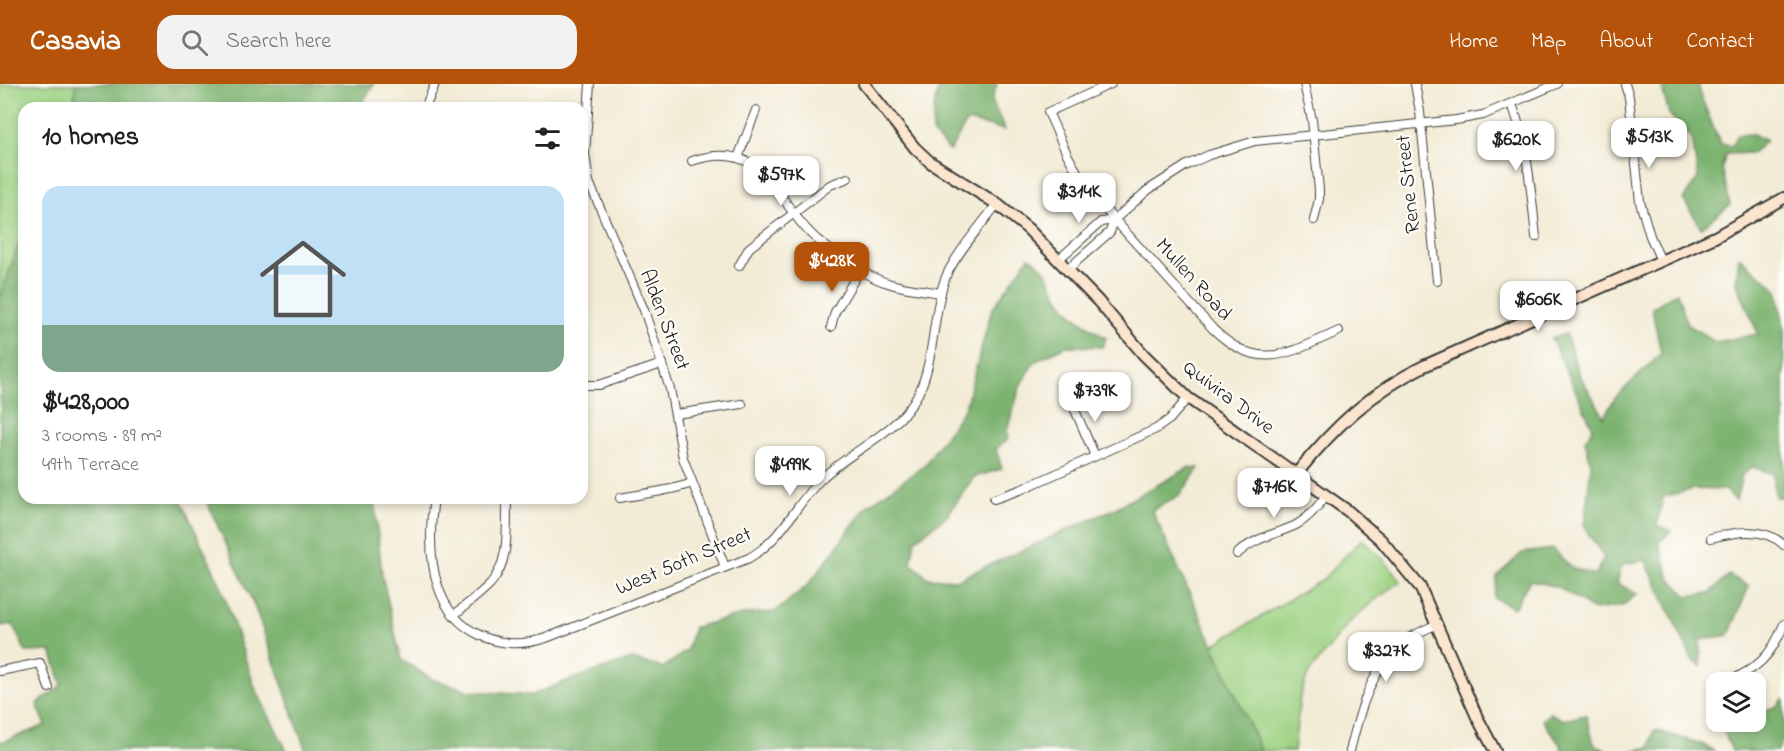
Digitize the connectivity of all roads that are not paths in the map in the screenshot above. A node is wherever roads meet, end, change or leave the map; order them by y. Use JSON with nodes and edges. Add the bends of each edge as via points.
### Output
{"nodes":[{"id":1,"x":435,"y":84,"type":"edge"},
{"id":2,"x":590,"y":84,"type":"edge"},
{"id":3,"x":864,"y":84,"type":"edge"},
{"id":4,"x":1111,"y":84,"type":"edge"},
{"id":5,"x":1304,"y":84,"type":"edge"},
{"id":6,"x":1415,"y":84,"type":"edge"},
{"id":7,"x":1557,"y":84,"type":"edge"},
{"id":8,"x":1625,"y":84,"type":"edge"},
{"id":9,"x":428,"y":102,"type":"edge"},
{"id":10,"x":1512,"y":104,"type":"junction"},
{"id":11,"x":756,"y":110,"type":"dead end"},
{"id":12,"x":588,"y":112,"type":"edge"},
{"id":13,"x":1421,"y":123,"type":"junction"},
{"id":14,"x":1313,"y":134,"type":"junction"},
{"id":15,"x":738,"y":158,"type":"junction"},
{"id":16,"x":692,"y":161,"type":"dead end"},
{"id":17,"x":588,"y":175,"type":"edge"},
{"id":18,"x":848,"y":178,"type":"dead end"},
{"id":19,"x":1784,"y":198,"type":"edge"},
{"id":20,"x":997,"y":204,"type":"junction"},
{"id":21,"x":795,"y":213,"type":"junction"},
{"id":22,"x":1114,"y":220,"type":"junction"},
{"id":23,"x":1314,"y":220,"type":"dead end"},
{"id":24,"x":1536,"y":237,"type":"dead end"},
{"id":25,"x":1059,"y":259,"type":"junction"},
{"id":26,"x":1661,"y":261,"type":"junction"},
{"id":27,"x":739,"y":266,"type":"dead end"},
{"id":28,"x":1068,"y":269,"type":"junction"},
{"id":29,"x":860,"y":270,"type":"junction"},
{"id":30,"x":1437,"y":281,"type":"dead end"},
{"id":31,"x":940,"y":293,"type":"junction"},
{"id":32,"x":831,"y":327,"type":"dead end"},
{"id":33,"x":1339,"y":331,"type":"dead end"},
{"id":34,"x":662,"y":364,"type":"junction"},
{"id":35,"x":588,"y":384,"type":"edge"},
{"id":36,"x":1188,"y":398,"type":"junction"},
{"id":37,"x":1071,"y":401,"type":"dead end"},
{"id":38,"x":742,"y":404,"type":"dead end"},
{"id":39,"x":676,"y":414,"type":"junction"},
{"id":40,"x":1095,"y":456,"type":"junction"},
{"id":41,"x":1297,"y":473,"type":"junction"},
{"id":42,"x":692,"y":483,"type":"junction"},
{"id":43,"x":1326,"y":495,"type":"junction"},
{"id":44,"x":620,"y":498,"type":"dead end"},
{"id":45,"x":994,"y":499,"type":"dead end"},
{"id":46,"x":433,"y":504,"type":"edge"},
{"id":47,"x":507,"y":504,"type":"edge"},
{"id":48,"x":1711,"y":538,"type":"dead end"},
{"id":49,"x":1784,"y":545,"type":"edge"},
{"id":50,"x":1238,"y":554,"type":"dead end"},
{"id":51,"x":725,"y":567,"type":"junction"},
{"id":52,"x":454,"y":615,"type":"junction"},
{"id":53,"x":1438,"y":624,"type":"junction"},
{"id":54,"x":1784,"y":624,"type":"edge"},
{"id":55,"x":0,"y":671,"type":"edge"},
{"id":56,"x":1747,"y":672,"type":"edge"},
{"id":57,"x":50,"y":688,"type":"dead end"},
{"id":58,"x":1350,"y":751,"type":"edge"},
{"id":59,"x":1495,"y":751,"type":"edge"}],
"edges":[{"from":1,"to":9,"type":"street"},
{"from":2,"to":12,"type":"street","name":"Alden Street"},
{"from":3,"to":20,"type":"main road","name":"Quivira Drive","via":[[930,162]]},
{"from":4,"to":22,"type":"street","name":"Mullen Road","via":[[1048,112],[1079,177]]},
{"from":5,"to":14,"type":"street"},
{"from":6,"to":13,"type":"street","name":"Rene Street"},
{"from":7,"to":10,"type":"street"},
{"from":8,"to":26,"type":"street","via":[[1640,202]]},
{"from":10,"to":13,"type":"street","via":[[1483,115]]},
{"from":10,"to":24,"type":"street","via":[[1527,152]]},
{"from":11,"to":15,"type":"street"},
{"from":13,"to":14,"type":"street"},
{"from":13,"to":30,"type":"street","name":"Rene Street"},
{"from":14,"to":22,"type":"street","via":[[1255,141],[1209,155],[1166,177]]},
{"from":14,"to":23,"type":"street","via":[[1319,199]]},
{"from":15,"to":16,"type":"street","via":[[715,156]]},
{"from":15,"to":21,"type":"street","via":[[768,178]]},
{"from":17,"to":34,"type":"street","name":"Alden Street"},
{"from":18,"to":21,"type":"street","via":[[830,185]]},
{"from":19,"to":26,"type":"main road","via":[[1715,237]]},
{"from":20,"to":25,"type":"main road","name":"Quivira Drive"},
{"from":20,"to":31,"type":"street","name":"West 50th Street","via":[[949,270]]},
{"from":21,"to":27,"type":"street","via":[[749,248]]},
{"from":21,"to":29,"type":"street","via":[[817,240]]},
{"from":22,"to":25,"type":"street","via":[[1101,222]]},
{"from":22,"to":28,"type":"street","via":[[1110,232]]},
{"from":22,"to":33,"type":"street","name":"Mullen Road","via":[[1213,329],[1239,350],[1260,356],[1284,354]]},
{"from":25,"to":28,"type":"main road","name":"Quivira Drive"},
{"from":26,"to":41,"type":"main road","via":[[1394,382],[1348,416]]},
{"from":28,"to":36,"type":"main road","name":"Quivira Drive"},
{"from":29,"to":31,"type":"street","via":[[889,284]]},
{"from":29,"to":32,"type":"street","via":[[835,312]]},
{"from":31,"to":51,"type":"street","name":"West 50th Street","via":[[923,381],[911,407],[897,422],[824,476],[770,544]]},
{"from":34,"to":35,"type":"street","via":[[599,385]]},
{"from":34,"to":39,"type":"street","name":"Alden Street"},
{"from":36,"to":40,"type":"street","via":[[1156,429]]},
{"from":36,"to":41,"type":"main road","name":"Quivira Drive"},
{"from":37,"to":40,"type":"street"},
{"from":38,"to":39,"type":"street"},
{"from":39,"to":42,"type":"street","name":"Alden Street","via":[[683,458]]},
{"from":40,"to":45,"type":"street"},
{"from":41,"to":43,"type":"main road","name":"Quivira Drive"},
{"from":42,"to":44,"type":"street"},
{"from":42,"to":51,"type":"street","name":"Alden Street"},
{"from":43,"to":50,"type":"street","via":[[1297,525],[1254,541]]},
{"from":43,"to":53,"type":"main road","name":"Quivira Drive","via":[[1369,528],[1402,563],[1420,586]]},
{"from":46,"to":52,"type":"street","via":[[434,570],[438,587]]},
{"from":47,"to":52,"type":"street","via":[[505,555],[500,569],[490,584]]},
{"from":48,"to":49,"type":"street","via":[[1751,531]]},
{"from":51,"to":52,"type":"street","name":"West 50th Street","via":[[531,643],[508,644],[482,637]]},
{"from":53,"to":58,"type":"street","via":[[1409,638],[1390,653],[1371,686]]},
{"from":53,"to":59,"type":"main road","name":"Quivira Drive"},
{"from":54,"to":56,"type":"street","via":[[1766,658]]},
{"from":55,"to":57,"type":"street","via":[[40,663]]}]}
